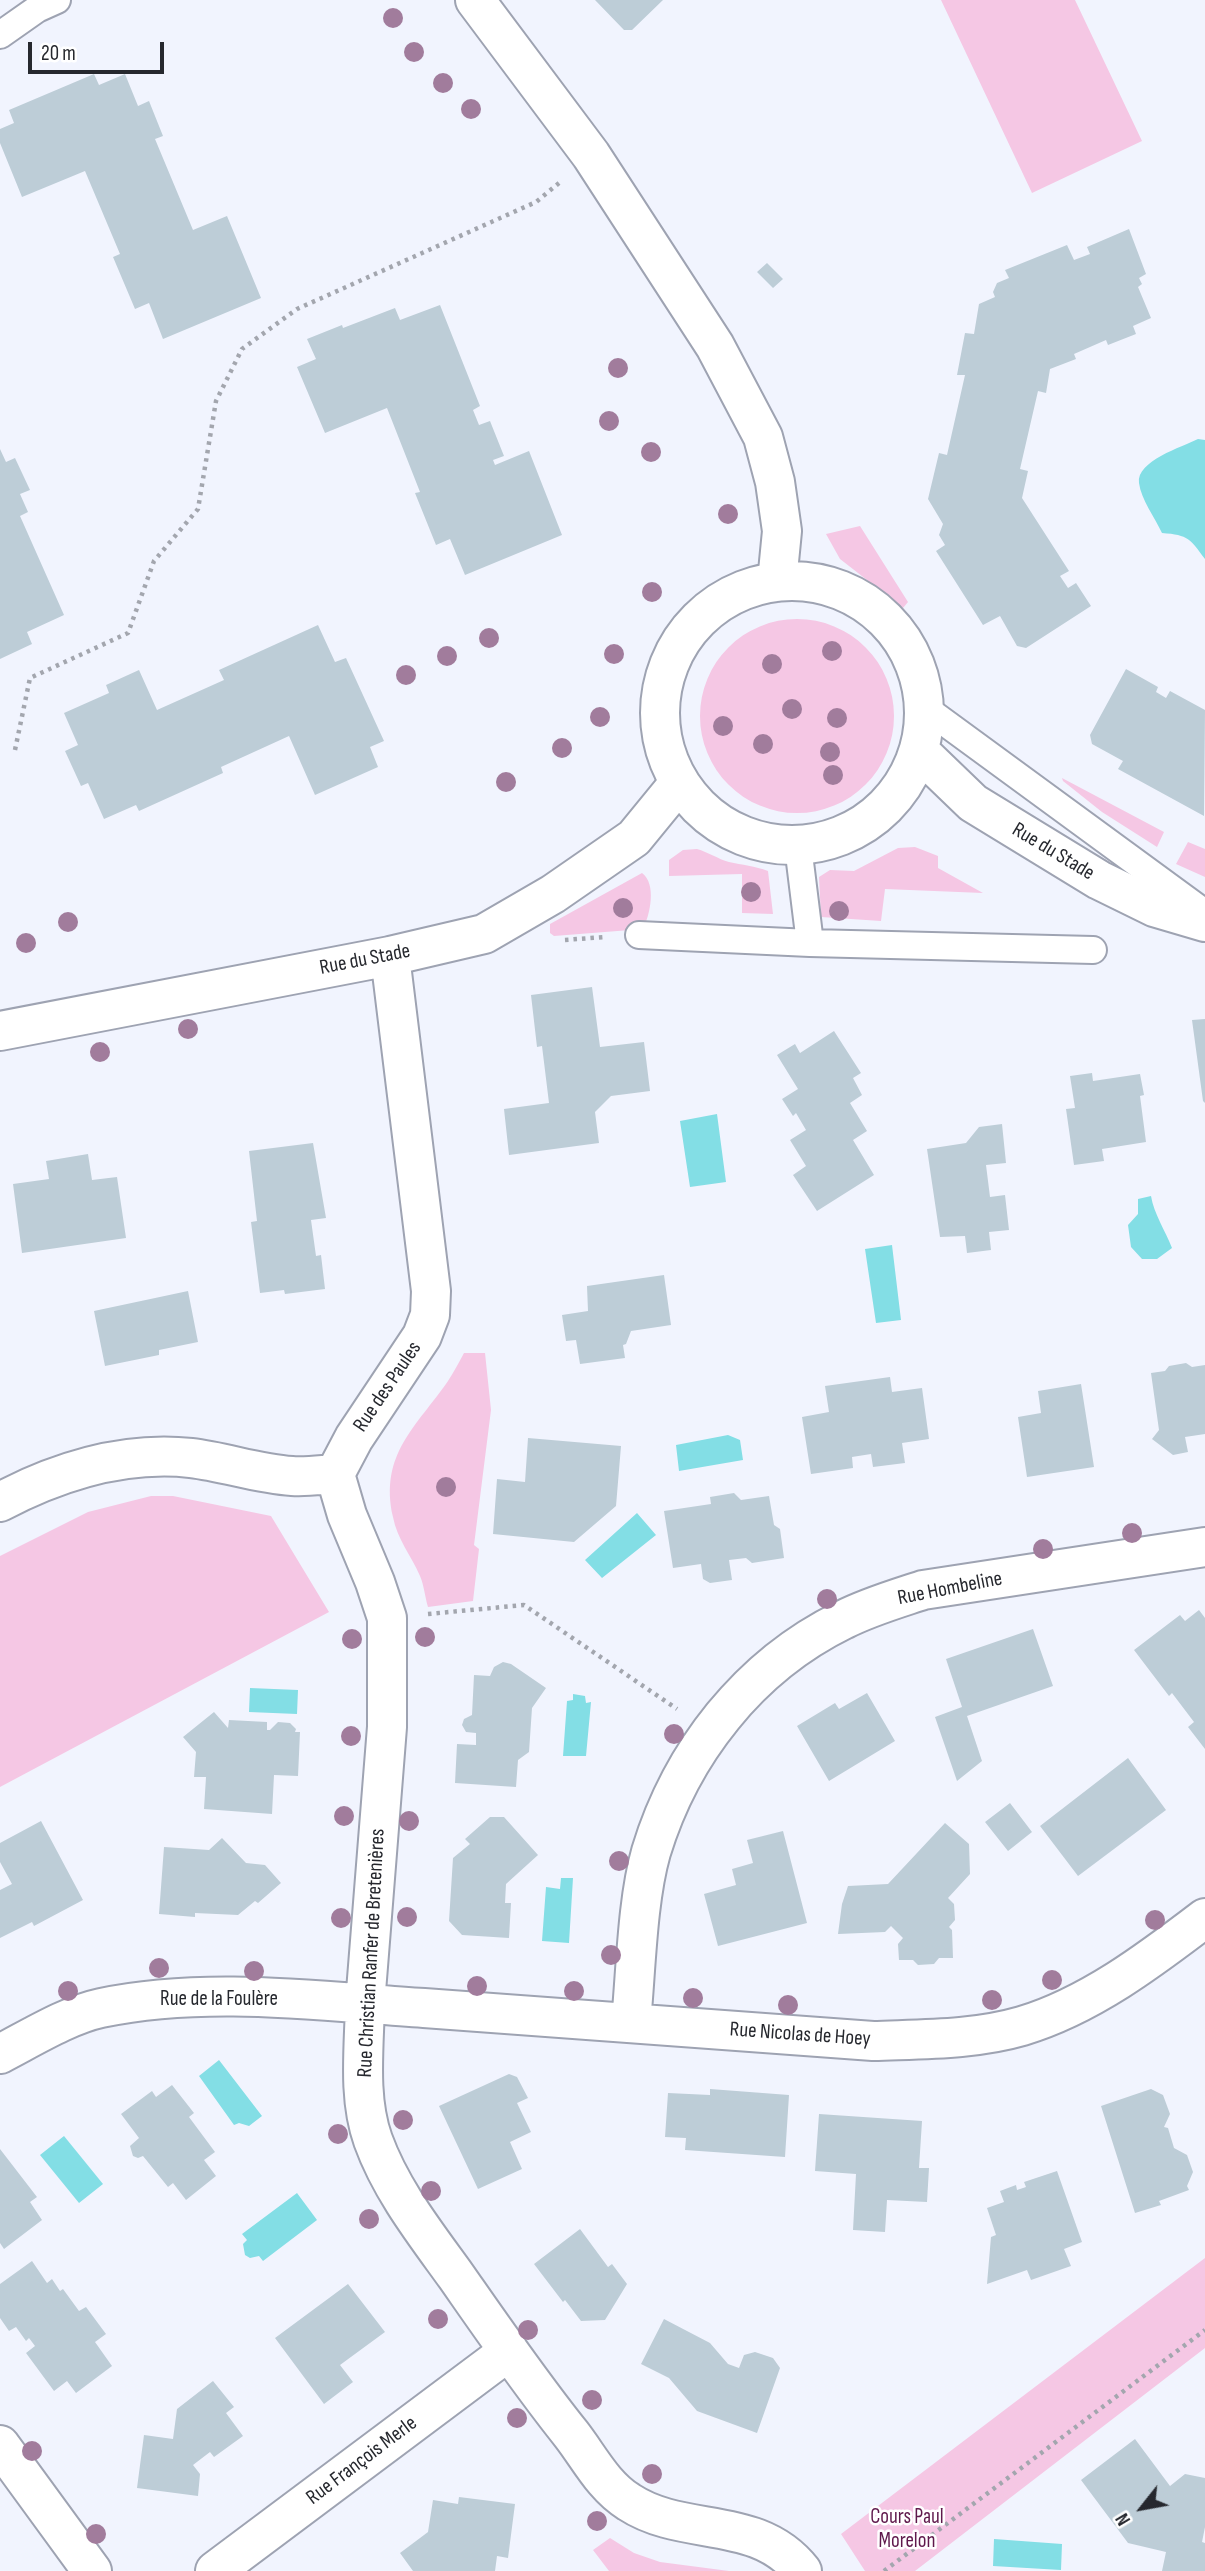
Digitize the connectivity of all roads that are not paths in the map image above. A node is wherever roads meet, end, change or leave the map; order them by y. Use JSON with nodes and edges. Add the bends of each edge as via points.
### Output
{"nodes":[{"id":1,"x":57,"y":0,"type":"edge"},
{"id":2,"x":475,"y":0,"type":"edge"},
{"id":3,"x":0,"y":35,"type":"edge"},
{"id":4,"x":777,"y":582,"type":"junction"},
{"id":5,"x":925,"y":708,"type":"junction"},
{"id":6,"x":919,"y":751,"type":"junction"},
{"id":7,"x":680,"y":783,"type":"junction"},
{"id":8,"x":798,"y":846,"type":"junction"},
{"id":9,"x":1205,"y":913,"type":"edge"},
{"id":10,"x":1205,"y":922,"type":"edge"},
{"id":11,"x":639,"y":935,"type":"dead end"},
{"id":12,"x":810,"y":943,"type":"junction"},
{"id":13,"x":1093,"y":950,"type":"dead end"},
{"id":14,"x":390,"y":956,"type":"junction"},
{"id":15,"x":0,"y":1031,"type":"edge"},
{"id":16,"x":335,"y":1474,"type":"junction"},
{"id":17,"x":0,"y":1502,"type":"edge"},
{"id":18,"x":1205,"y":1547,"type":"edge"},
{"id":19,"x":1205,"y":1918,"type":"edge"},
{"id":20,"x":365,"y":2004,"type":"junction"},
{"id":21,"x":631,"y":2022,"type":"junction"},
{"id":22,"x":0,"y":2054,"type":"edge"},
{"id":23,"x":509,"y":2351,"type":"junction"},
{"id":24,"x":0,"y":2445,"type":"edge"},
{"id":25,"x":92,"y":2571,"type":"edge"},
{"id":26,"x":215,"y":2571,"type":"edge"},
{"id":27,"x":802,"y":2571,"type":"edge"}],
"edges":[{"from":1,"to":3,"type":"lane"},
{"from":2,"to":4,"type":"street","via":[[591,155],[715,346],[763,437],[782,531]]},
{"from":4,"to":5,"type":"street","via":[[821,583],[861,600],[894,628],[915,666]]},
{"from":4,"to":7,"type":"street","via":[[735,593],[698,619],[673,655],[661,697],[663,742]]},
{"from":5,"to":6,"type":"street"},
{"from":5,"to":9,"type":"lane"},
{"from":6,"to":8,"type":"street","via":[[901,788],[874,818],[838,837]]},
{"from":6,"to":10,"type":"street","name":"Rue du Stade","via":[[973,803],[1099,880],[1154,907]]},
{"from":7,"to":8,"type":"street","via":[[702,810],[731,831],[763,843]]},
{"from":7,"to":14,"type":"street","name":"Rue du Stade","via":[[634,838],[553,894],[484,934]]},
{"from":8,"to":12,"type":"lane"},
{"from":11,"to":12,"type":"lane"},
{"from":12,"to":13,"type":"lane"},
{"from":14,"to":15,"type":"street","name":"Rue du Stade"},
{"from":14,"to":16,"type":"street","name":"Rue des Paules","via":[[431,1291],[430,1315],[422,1336]]},
{"from":16,"to":17,"type":"street","via":[[292,1476],[191,1458],[139,1458],[73,1470]]},
{"from":16,"to":20,"type":"street","name":"Rue Christian Ranfer de Bretenières","via":[[387,1618],[387,1727]]},
{"from":18,"to":21,"type":"street","name":"Rue Hombeline","via":[[923,1590],[843,1619],[783,1657],[709,1732],[668,1807],[651,1854]]},
{"from":19,"to":21,"type":"street","name":"Rue Nicolas de Hoey","via":[[1160,1952],[1075,2004],[1021,2026],[957,2038],[873,2041]]},
{"from":20,"to":21,"type":"street","name":"Rue Nicolas de Hoey"},
{"from":20,"to":22,"type":"street","name":"Rue de la Foulère","via":[[167,1998],[98,2009]]},
{"from":20,"to":23,"type":"street","name":"Rue Christian Ranfer de Bretenières","via":[[365,2110],[384,2168]]},
{"from":23,"to":26,"type":"street","name":"Rue François Merle"},
{"from":23,"to":27,"type":"street","name":"Rue Christian Ranfer de Bretenières","via":[[602,2477],[625,2500],[674,2522],[754,2537],[778,2549]]},
{"from":24,"to":25,"type":"street"}]}
